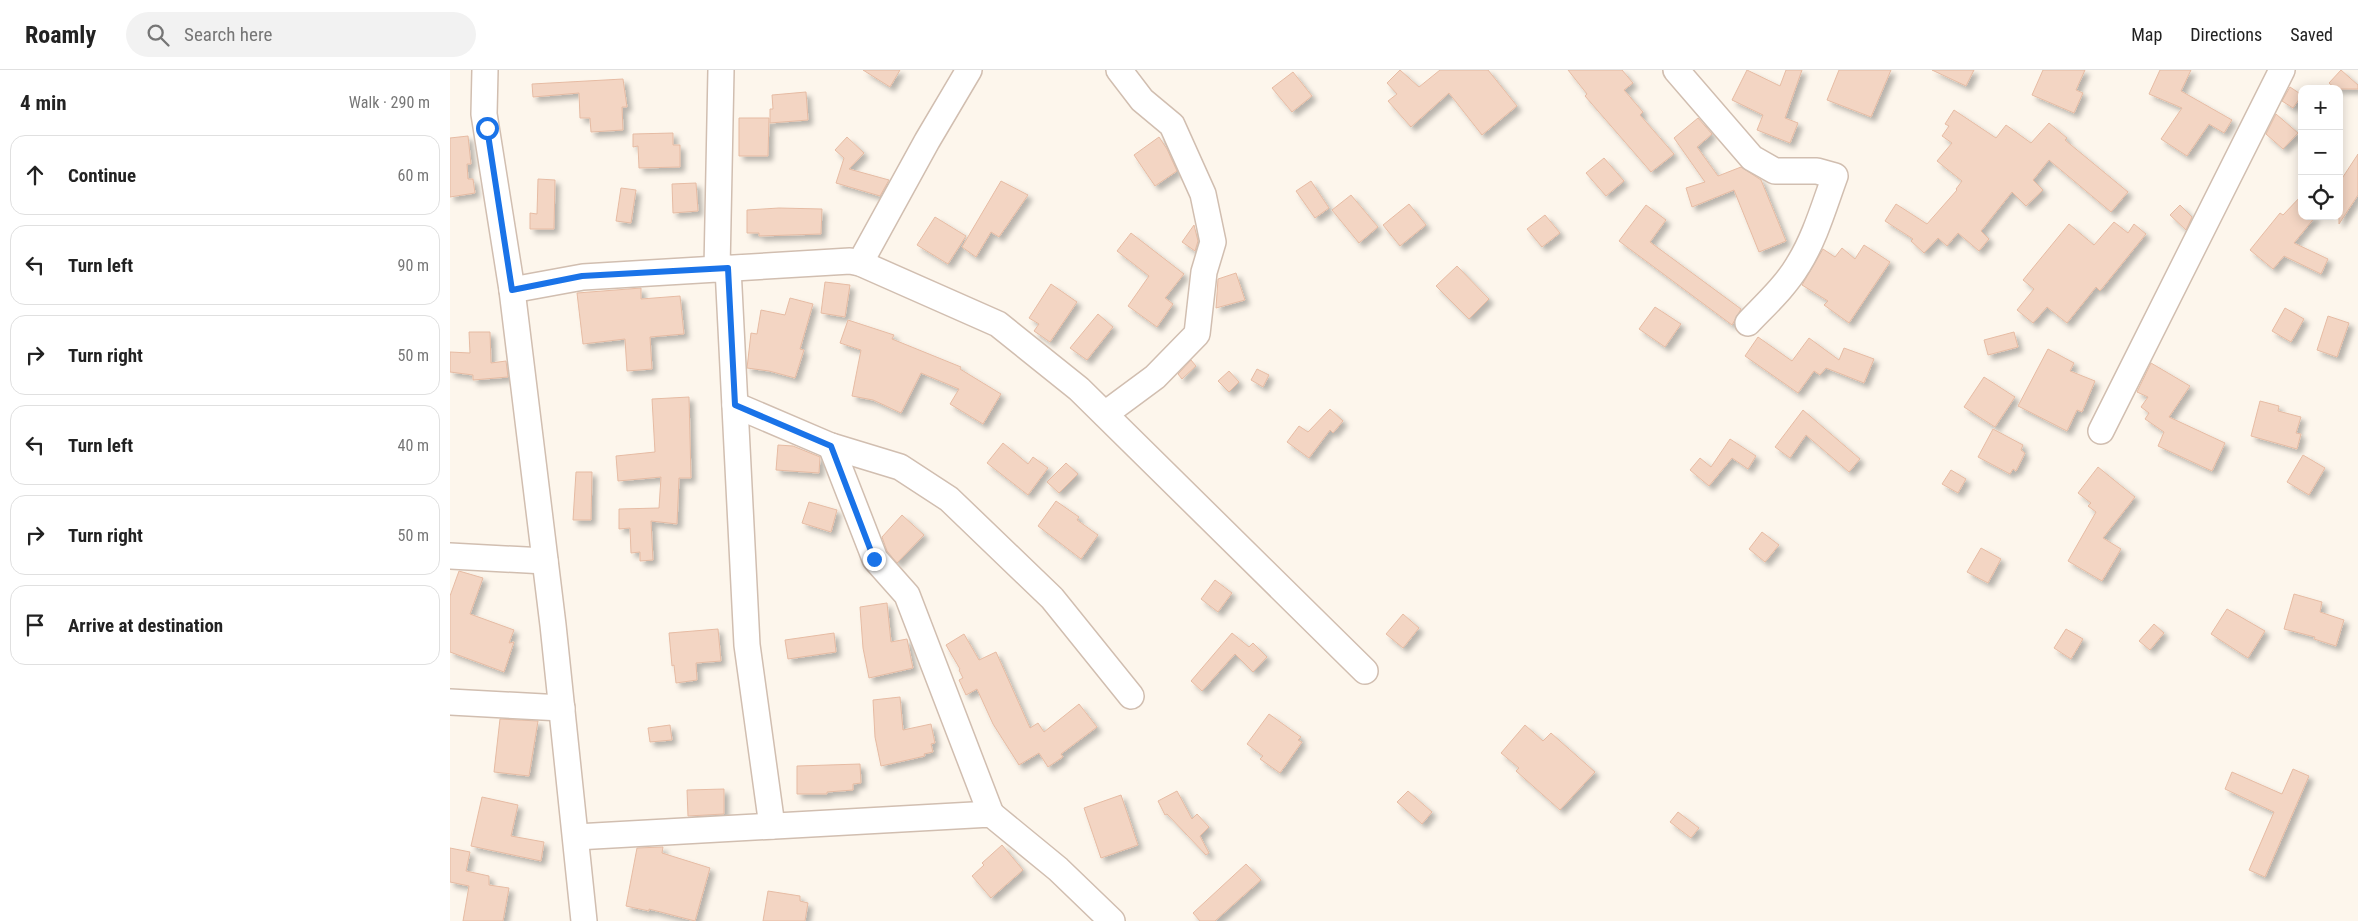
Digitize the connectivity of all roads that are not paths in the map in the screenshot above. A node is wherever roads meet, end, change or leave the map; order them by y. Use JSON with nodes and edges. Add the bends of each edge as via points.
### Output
{"nodes":[{"id":1,"x":485,"y":70,"type":"edge"},
{"id":2,"x":721,"y":70,"type":"edge"},
{"id":3,"x":968,"y":70,"type":"edge"},
{"id":4,"x":1119,"y":70,"type":"edge"},
{"id":5,"x":1676,"y":70,"type":"edge"},
{"id":6,"x":2282,"y":70,"type":"edge"},
{"id":7,"x":860,"y":263,"type":"junction"},
{"id":8,"x":722,"y":268,"type":"junction"},
{"id":9,"x":512,"y":290,"type":"junction"},
{"id":10,"x":1748,"y":323,"type":"dead end"},
{"id":11,"x":735,"y":405,"type":"junction"},
{"id":12,"x":1105,"y":414,"type":"junction"},
{"id":13,"x":2101,"y":431,"type":"dead end"},
{"id":14,"x":831,"y":446,"type":"junction"},
{"id":15,"x":450,"y":556,"type":"edge"},
{"id":16,"x":545,"y":561,"type":"junction"},
{"id":17,"x":1365,"y":671,"type":"dead end"},
{"id":18,"x":1131,"y":696,"type":"dead end"},
{"id":19,"x":450,"y":702,"type":"edge"},
{"id":20,"x":562,"y":708,"type":"junction"},
{"id":21,"x":991,"y":814,"type":"junction"},
{"id":22,"x":772,"y":826,"type":"junction"},
{"id":23,"x":576,"y":836,"type":"junction"},
{"id":24,"x":584,"y":921,"type":"edge"},
{"id":25,"x":1112,"y":921,"type":"edge"}],
"edges":[{"from":1,"to":9,"type":"street","via":[[484,114]]},
{"from":2,"to":8,"type":"street"},
{"from":3,"to":7,"type":"street"},
{"from":4,"to":12,"type":"street","via":[[1142,100],[1172,125],[1203,194],[1213,242],[1204,272],[1197,334],[1155,377]]},
{"from":5,"to":10,"type":"street","via":[[1752,158],[1775,171],[1817,171],[1835,176],[1798,265]]},
{"from":6,"to":13,"type":"street"},
{"from":7,"to":8,"type":"street"},
{"from":7,"to":12,"type":"street","via":[[998,324]]},
{"from":8,"to":9,"type":"street","via":[[582,276]]},
{"from":8,"to":11,"type":"street"},
{"from":9,"to":16,"type":"street"},
{"from":11,"to":14,"type":"street"},
{"from":11,"to":22,"type":"street","via":[[747,645]]},
{"from":12,"to":17,"type":"street"},
{"from":14,"to":18,"type":"street","via":[[900,467],[949,499],[1052,598]]},
{"from":14,"to":21,"type":"street","via":[[874,559],[907,595]]},
{"from":15,"to":16,"type":"street"},
{"from":16,"to":20,"type":"street"},
{"from":19,"to":20,"type":"street"},
{"from":20,"to":23,"type":"street"},
{"from":21,"to":22,"type":"street"},
{"from":21,"to":25,"type":"street","via":[[1058,869]]},
{"from":22,"to":23,"type":"street"},
{"from":23,"to":24,"type":"street"}]}
